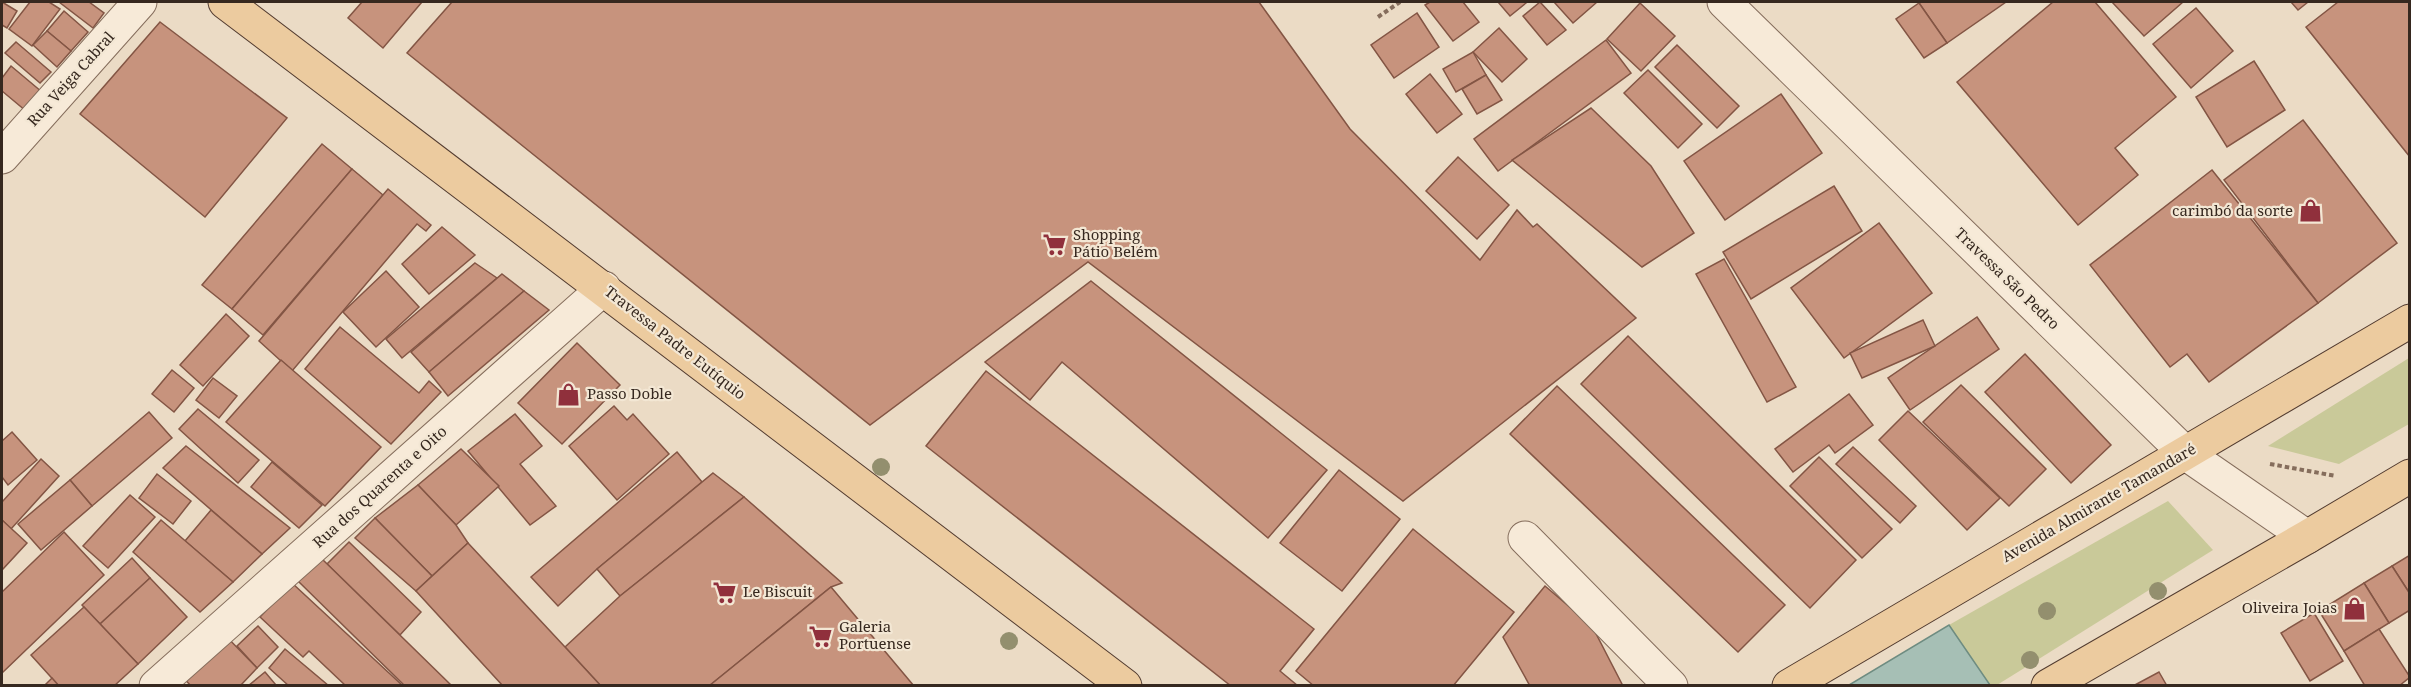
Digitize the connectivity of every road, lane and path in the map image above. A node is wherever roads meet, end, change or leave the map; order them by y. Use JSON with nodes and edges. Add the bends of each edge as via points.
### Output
{"nodes":[{"id":1,"x":140,"y":2,"type":"edge"},
{"id":2,"x":225,"y":2,"type":"edge"},
{"id":3,"x":1400,"y":2,"type":"edge"},
{"id":4,"x":1724,"y":2,"type":"edge"},
{"id":5,"x":1378,"y":16,"type":"dead end"},
{"id":6,"x":2,"y":157,"type":"edge"},
{"id":7,"x":604,"y":288,"type":"junction"},
{"id":8,"x":2409,"y":321,"type":"edge"},
{"id":9,"x":2185,"y":453,"type":"junction"},
{"id":10,"x":2262,"y":458,"type":"dead end"},
{"id":11,"x":2409,"y":476,"type":"edge"},
{"id":12,"x":2345,"y":478,"type":"dead end"},
{"id":13,"x":2307,"y":537,"type":"junction"},
{"id":14,"x":1525,"y":538,"type":"dead end"},
{"id":15,"x":1668,"y":682,"type":"edge"},
{"id":16,"x":156,"y":686,"type":"edge"},
{"id":17,"x":1125,"y":686,"type":"edge"},
{"id":18,"x":1789,"y":686,"type":"edge"},
{"id":19,"x":2048,"y":686,"type":"edge"}],
"edges":[{"from":1,"to":6,"type":"street","name":"Rua Veiga Cabral"},
{"from":2,"to":7,"type":"main road","name":"Travessa Padre Eutíquio"},
{"from":3,"to":5,"type":"path"},
{"from":4,"to":9,"type":"street","name":"Travessa São Pedro"},
{"from":7,"to":16,"type":"street","name":"Rua dos Quarenta e Oito"},
{"from":7,"to":17,"type":"main road","name":"Travessa Padre Eutíquio"},
{"from":8,"to":9,"type":"main road","name":"Avenida Almirante Tamandaré"},
{"from":9,"to":13,"type":"street","name":"Travessa São Pedro"},
{"from":9,"to":18,"type":"main road","name":"Avenida Almirante Tamandaré"},
{"from":10,"to":12,"type":"path","via":[[2270,465]]},
{"from":11,"to":13,"type":"main road"},
{"from":13,"to":19,"type":"main road"},
{"from":14,"to":15,"type":"street"}]}
